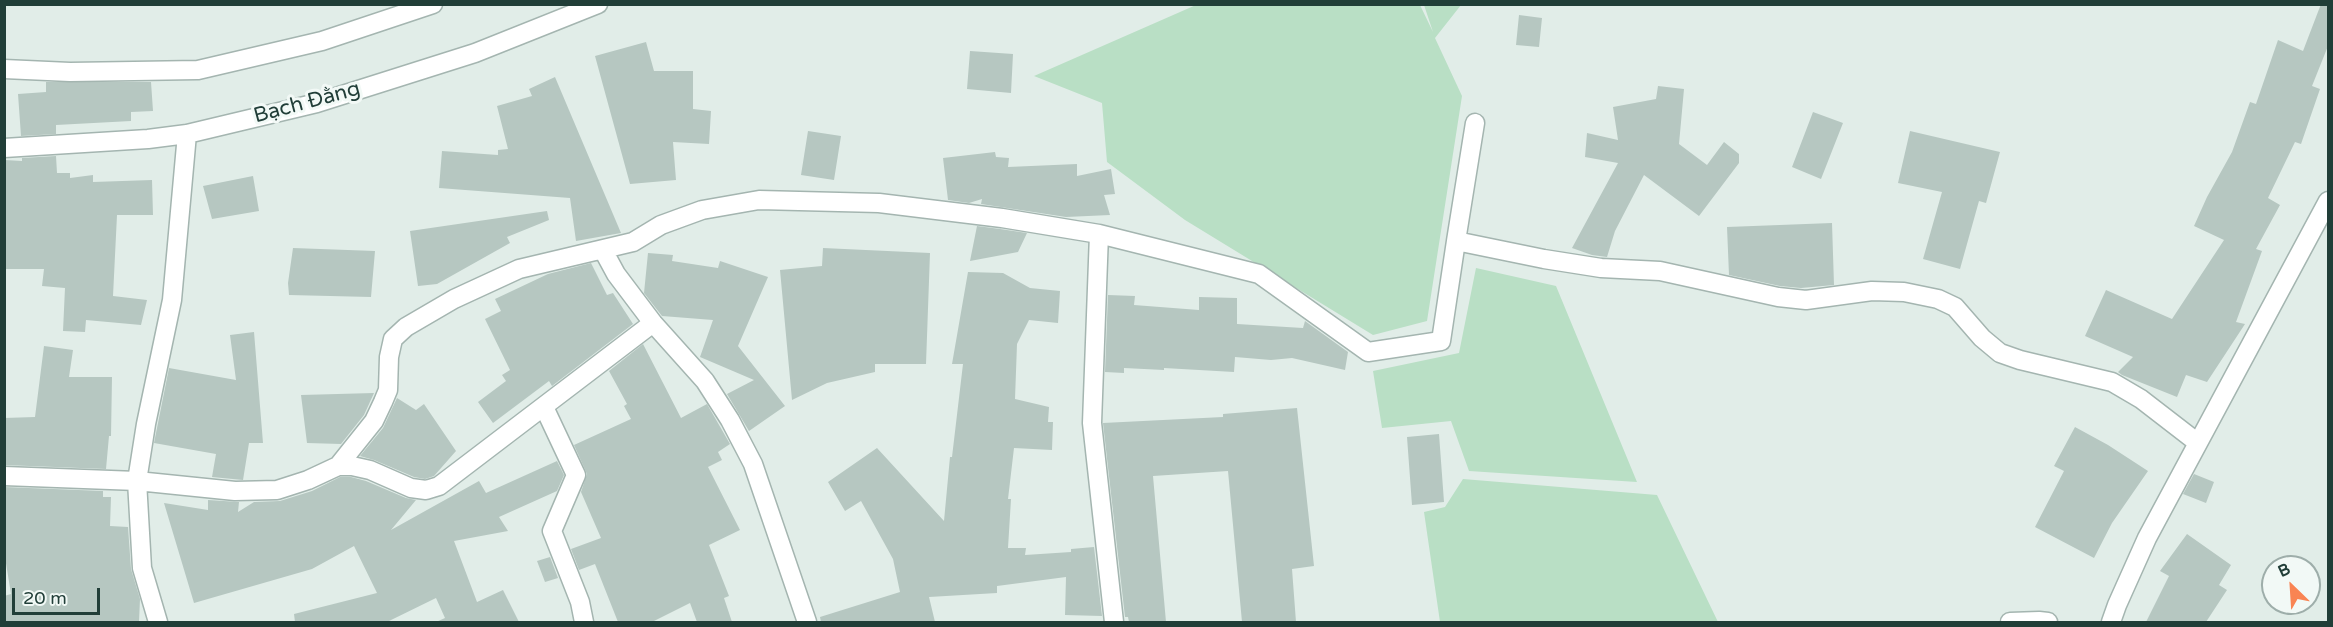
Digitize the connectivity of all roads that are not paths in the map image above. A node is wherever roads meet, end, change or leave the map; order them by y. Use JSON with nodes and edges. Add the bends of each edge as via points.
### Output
{"nodes":[{"id":1,"x":433,"y":4,"type":"edge"},
{"id":2,"x":598,"y":4,"type":"edge"},
{"id":3,"x":4,"y":69,"type":"edge"},
{"id":4,"x":1475,"y":123,"type":"dead end"},
{"id":5,"x":187,"y":134,"type":"junction"},
{"id":6,"x":4,"y":148,"type":"edge"},
{"id":7,"x":2328,"y":201,"type":"edge"},
{"id":8,"x":1099,"y":234,"type":"junction"},
{"id":9,"x":1456,"y":241,"type":"junction"},
{"id":10,"x":603,"y":250,"type":"junction"},
{"id":11,"x":653,"y":323,"type":"junction"},
{"id":12,"x":544,"y":407,"type":"junction"},
{"id":13,"x":2198,"y":444,"type":"junction"},
{"id":14,"x":338,"y":466,"type":"junction"},
{"id":15,"x":4,"y":476,"type":"edge"},
{"id":16,"x":137,"y":482,"type":"junction"},
{"id":17,"x":158,"y":622,"type":"edge"},
{"id":18,"x":584,"y":622,"type":"edge"},
{"id":19,"x":807,"y":622,"type":"edge"},
{"id":20,"x":1114,"y":622,"type":"edge"},
{"id":21,"x":2010,"y":622,"type":"edge"},
{"id":22,"x":2049,"y":622,"type":"edge"},
{"id":23,"x":2112,"y":622,"type":"edge"}],
"edges":[{"from":1,"to":3,"type":"street","via":[[322,41],[198,70]]},
{"from":2,"to":5,"type":"street","name":"Bạch Đằng","via":[[464,57],[317,103]]},
{"from":4,"to":9,"type":"street"},
{"from":5,"to":6,"type":"street","name":"Bạch Đằng","via":[[148,140]]},
{"from":5,"to":16,"type":"street","via":[[172,300]]},
{"from":7,"to":13,"type":"street"},
{"from":8,"to":9,"type":"street","via":[[1259,274],[1368,352],[1441,341]]},
{"from":8,"to":10,"type":"street","via":[[879,202],[759,200],[702,210],[661,225],[633,242]]},
{"from":8,"to":20,"type":"street","via":[[1092,423]]},
{"from":9,"to":13,"type":"street","via":[[1601,268],[1660,271],[1778,297],[1806,300],[1872,291],[1938,299],[1955,307],[2000,353],[2112,382],[2141,399]]},
{"from":10,"to":11,"type":"street"},
{"from":10,"to":14,"type":"street","via":[[519,270],[454,299],[406,327],[393,339],[388,390],[374,421]]},
{"from":11,"to":12,"type":"street"},
{"from":11,"to":19,"type":"street","via":[[705,381],[735,429],[753,464]]},
{"from":12,"to":14,"type":"street","via":[[439,486],[426,490],[411,488],[370,470]]},
{"from":12,"to":18,"type":"street","via":[[576,475],[552,531]]},
{"from":13,"to":23,"type":"street","via":[[2147,538]]},
{"from":14,"to":16,"type":"street","via":[[277,490],[234,491]]},
{"from":15,"to":16,"type":"street"},
{"from":16,"to":17,"type":"street","via":[[142,568]]},
{"from":21,"to":22,"type":"street"}]}
